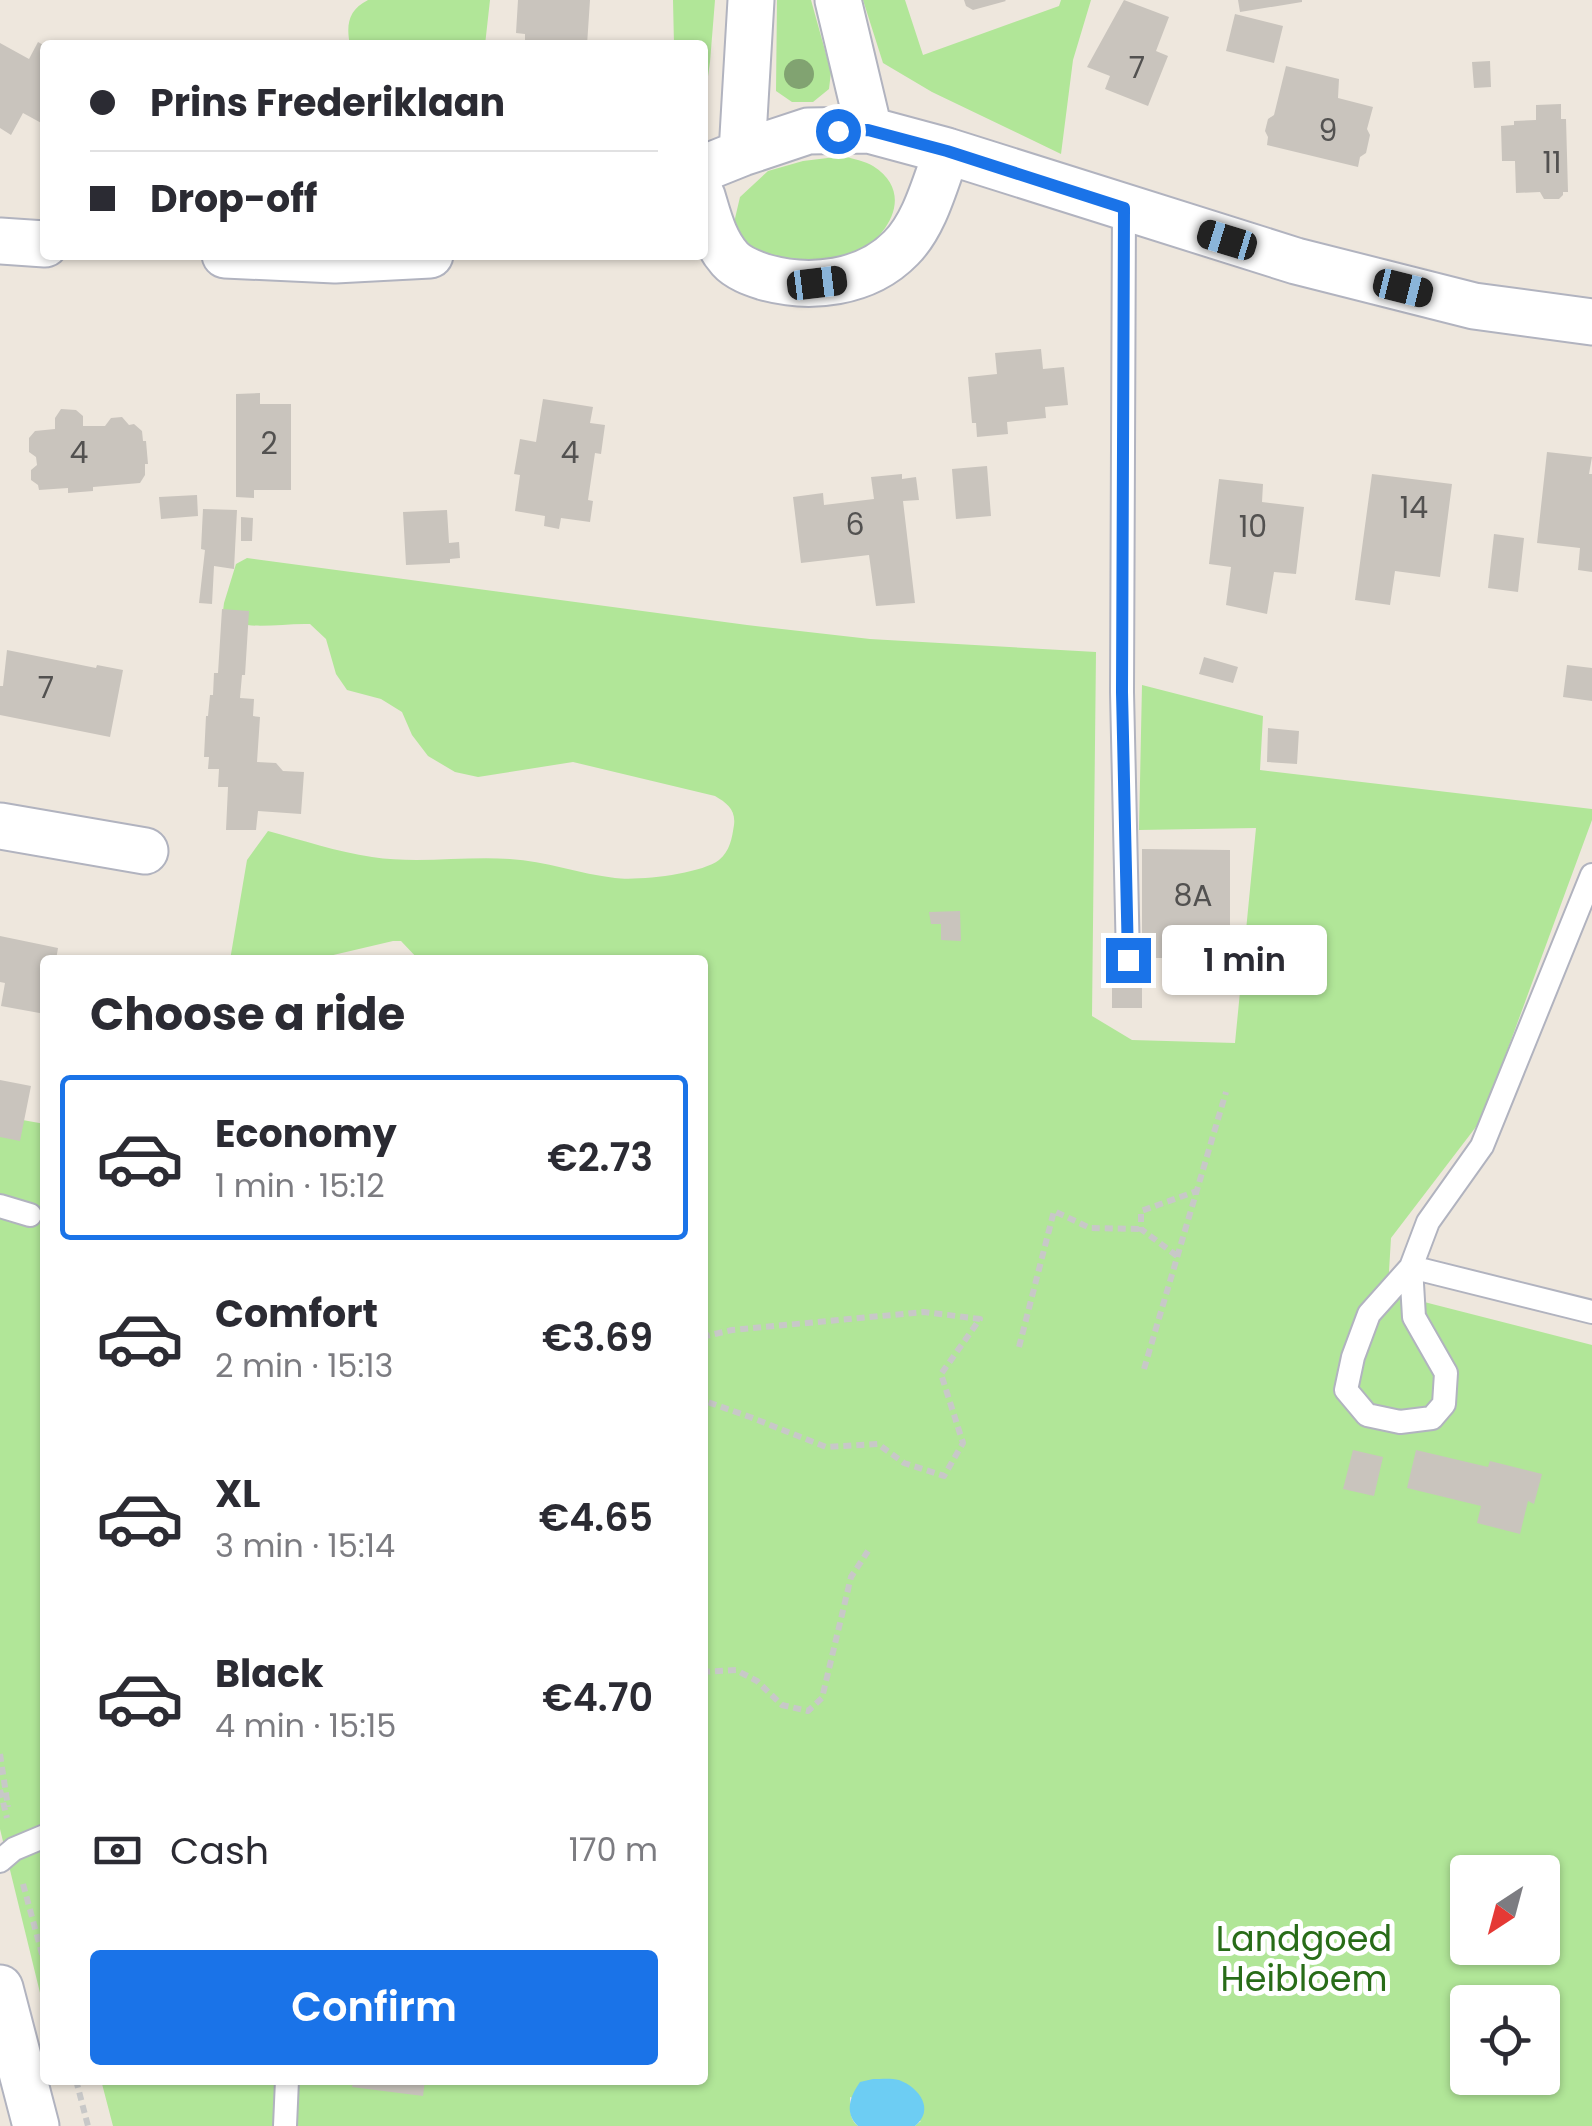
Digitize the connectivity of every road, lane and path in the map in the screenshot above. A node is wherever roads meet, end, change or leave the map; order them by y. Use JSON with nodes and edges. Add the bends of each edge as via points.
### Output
{"nodes":[{"id":1,"x":751,"y":0,"type":"edge"},
{"id":2,"x":838,"y":0,"type":"edge"},
{"id":3,"x":868,"y":130,"type":"junction"},
{"id":4,"x":947,"y":151,"type":"junction"},
{"id":5,"x":722,"y":161,"type":"edge"},
{"id":6,"x":1124,"y":208,"type":"junction"},
{"id":7,"x":708,"y":216,"type":"edge"},
{"id":8,"x":0,"y":241,"type":"edge"},
{"id":9,"x":40,"y":244,"type":"edge"},
{"id":10,"x":1592,"y":322,"type":"edge"},
{"id":11,"x":0,"y":826,"type":"edge"},
{"id":12,"x":145,"y":852,"type":"dead end"},
{"id":13,"x":1592,"y":874,"type":"edge"},
{"id":14,"x":1128,"y":960,"type":"dead end"},
{"id":15,"x":1226,"y":1092,"type":"dead end"},
{"id":16,"x":1197,"y":1190,"type":"junction"},
{"id":17,"x":0,"y":1206,"type":"edge"},
{"id":18,"x":30,"y":1216,"type":"dead end"},
{"id":19,"x":1142,"y":1230,"type":"junction"},
{"id":20,"x":1178,"y":1256,"type":"junction"},
{"id":21,"x":1412,"y":1267,"type":"junction"},
{"id":22,"x":1592,"y":1312,"type":"edge"},
{"id":23,"x":708,"y":1336,"type":"edge"},
{"id":24,"x":1019,"y":1347,"type":"dead end"},
{"id":25,"x":1144,"y":1368,"type":"dead end"},
{"id":26,"x":708,"y":1402,"type":"edge"},
{"id":27,"x":868,"y":1551,"type":"dead end"},
{"id":28,"x":708,"y":1672,"type":"edge"},
{"id":29,"x":0,"y":1754,"type":"edge"},
{"id":30,"x":40,"y":1838,"type":"edge"},
{"id":31,"x":7,"y":1855,"type":"edge"},
{"id":32,"x":0,"y":1988,"type":"edge"},
{"id":33,"x":77,"y":2085,"type":"edge"},
{"id":34,"x":287,"y":2085,"type":"edge"},
{"id":35,"x":36,"y":2126,"type":"edge"},
{"id":36,"x":88,"y":2126,"type":"edge"},
{"id":37,"x":285,"y":2126,"type":"edge"}],
"edges":[{"from":1,"to":5,"type":"street"},
{"from":2,"to":3,"type":"street"},
{"from":3,"to":4,"type":"street"},
{"from":3,"to":5,"type":"street","via":[[808,131]]},
{"from":4,"to":6,"type":"street"},
{"from":4,"to":7,"type":"street","via":[[902,247],[873,270],[842,280],[784,283],[754,274],[732,262]]},
{"from":6,"to":10,"type":"street","via":[[1456,302]]},
{"from":6,"to":14,"type":"lane"},
{"from":8,"to":9,"type":"street"},
{"from":11,"to":12,"type":"street"},
{"from":13,"to":21,"type":"lane","via":[[1482,1146],[1428,1222]]},
{"from":15,"to":16,"type":"path"},
{"from":16,"to":19,"type":"path","via":[[1141,1211]]},
{"from":16,"to":20,"type":"path"},
{"from":17,"to":18,"type":"lane"},
{"from":19,"to":20,"type":"path"},
{"from":19,"to":24,"type":"path","via":[[1090,1228],[1054,1212]]},
{"from":20,"to":25,"type":"path"},
{"from":21,"to":21,"type":"lane","via":[[1370,1314],[1346,1390],[1367,1415],[1400,1422],[1432,1418],[1444,1404],[1446,1373],[1414,1317]]},
{"from":21,"to":22,"type":"lane"},
{"from":23,"to":26,"type":"path","via":[[924,1312],[980,1319],[941,1374],[962,1443],[944,1476],[904,1463],[878,1444],[826,1447]]},
{"from":27,"to":28,"type":"path","via":[[851,1577],[822,1698],[808,1711],[782,1705],[736,1670]]},
{"from":29,"to":31,"type":"path"},
{"from":30,"to":31,"type":"lane"},
{"from":32,"to":35,"type":"street"},
{"from":33,"to":36,"type":"path"},
{"from":34,"to":37,"type":"lane"}]}
